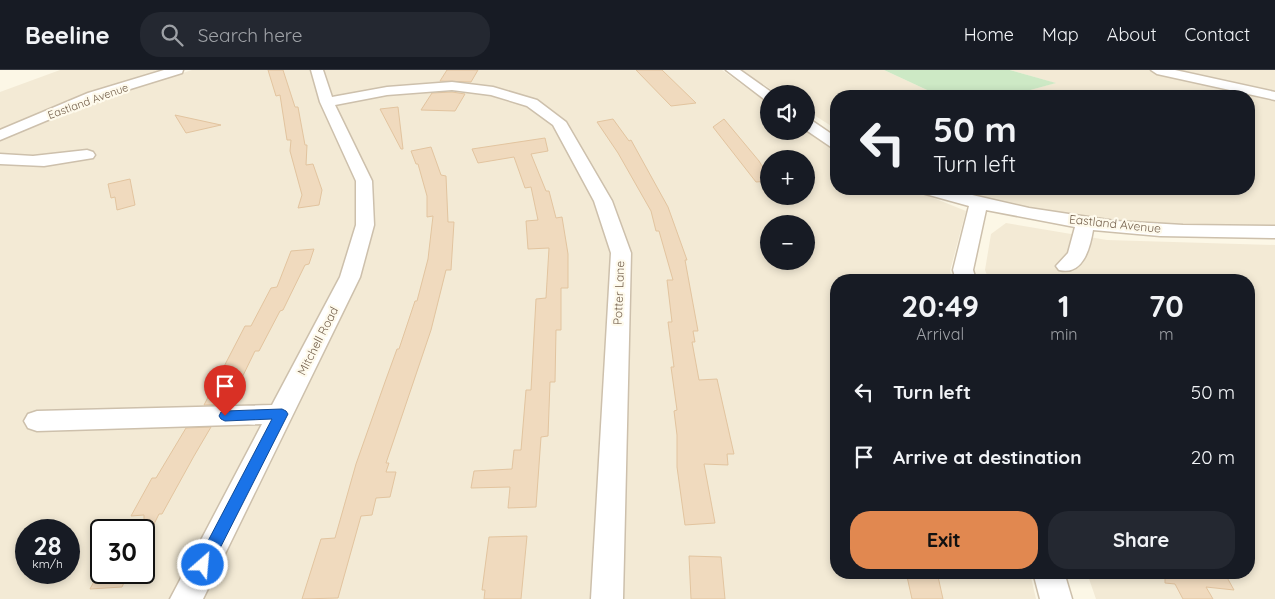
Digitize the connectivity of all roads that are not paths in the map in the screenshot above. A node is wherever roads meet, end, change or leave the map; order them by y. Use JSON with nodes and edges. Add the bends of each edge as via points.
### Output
{"nodes":[{"id":1,"x":177,"y":70,"type":"edge"},
{"id":2,"x":316,"y":70,"type":"edge"},
{"id":3,"x":732,"y":70,"type":"edge"},
{"id":4,"x":1157,"y":70,"type":"edge"},
{"id":5,"x":760,"y":90,"type":"edge"},
{"id":6,"x":1248,"y":90,"type":"edge"},
{"id":7,"x":1255,"y":92,"type":"edge"},
{"id":8,"x":1275,"y":96,"type":"edge"},
{"id":9,"x":327,"y":102,"type":"junction"},
{"id":10,"x":815,"y":129,"type":"edge"},
{"id":11,"x":0,"y":135,"type":"edge"},
{"id":12,"x":830,"y":140,"type":"edge"},
{"id":13,"x":87,"y":156,"type":"dead end"},
{"id":14,"x":0,"y":159,"type":"edge"},
{"id":15,"x":948,"y":195,"type":"edge"},
{"id":16,"x":978,"y":204,"type":"junction"},
{"id":17,"x":1085,"y":223,"type":"junction"},
{"id":18,"x":1275,"y":232,"type":"edge"},
{"id":19,"x":1066,"y":266,"type":"dead end"},
{"id":20,"x":964,"y":274,"type":"edge"},
{"id":21,"x":282,"y":414,"type":"junction"},
{"id":22,"x":37,"y":421,"type":"dead end"},
{"id":23,"x":1050,"y":579,"type":"edge"},
{"id":24,"x":186,"y":599,"type":"edge"},
{"id":25,"x":607,"y":599,"type":"edge"},
{"id":26,"x":1056,"y":599,"type":"edge"}],
"edges":[{"from":1,"to":11,"type":"street","name":"Eastland Avenue","via":[[93,96]]},
{"from":2,"to":9,"type":"street","name":"Mitchell Road"},
{"from":3,"to":5,"type":"street"},
{"from":4,"to":6,"type":"street"},
{"from":7,"to":8,"type":"street"},
{"from":9,"to":21,"type":"street","name":"Mitchell Road","via":[[364,181],[365,225],[350,277]]},
{"from":9,"to":25,"type":"street","name":"Potter Lane","via":[[387,91],[452,86],[493,91],[532,103],[559,122],[603,201],[621,252]]},
{"from":10,"to":12,"type":"street"},
{"from":13,"to":14,"type":"street","via":[[42,162]]},
{"from":15,"to":16,"type":"street","name":"Eastland Avenue"},
{"from":16,"to":17,"type":"street","name":"Eastland Avenue"},
{"from":16,"to":20,"type":"street"},
{"from":17,"to":18,"type":"street","name":"Eastland Avenue","via":[[1236,236]]},
{"from":17,"to":19,"type":"street","via":[[1081,245]]},
{"from":21,"to":22,"type":"street"},
{"from":21,"to":24,"type":"street","name":"Mitchell Road"},
{"from":23,"to":26,"type":"street"}]}
